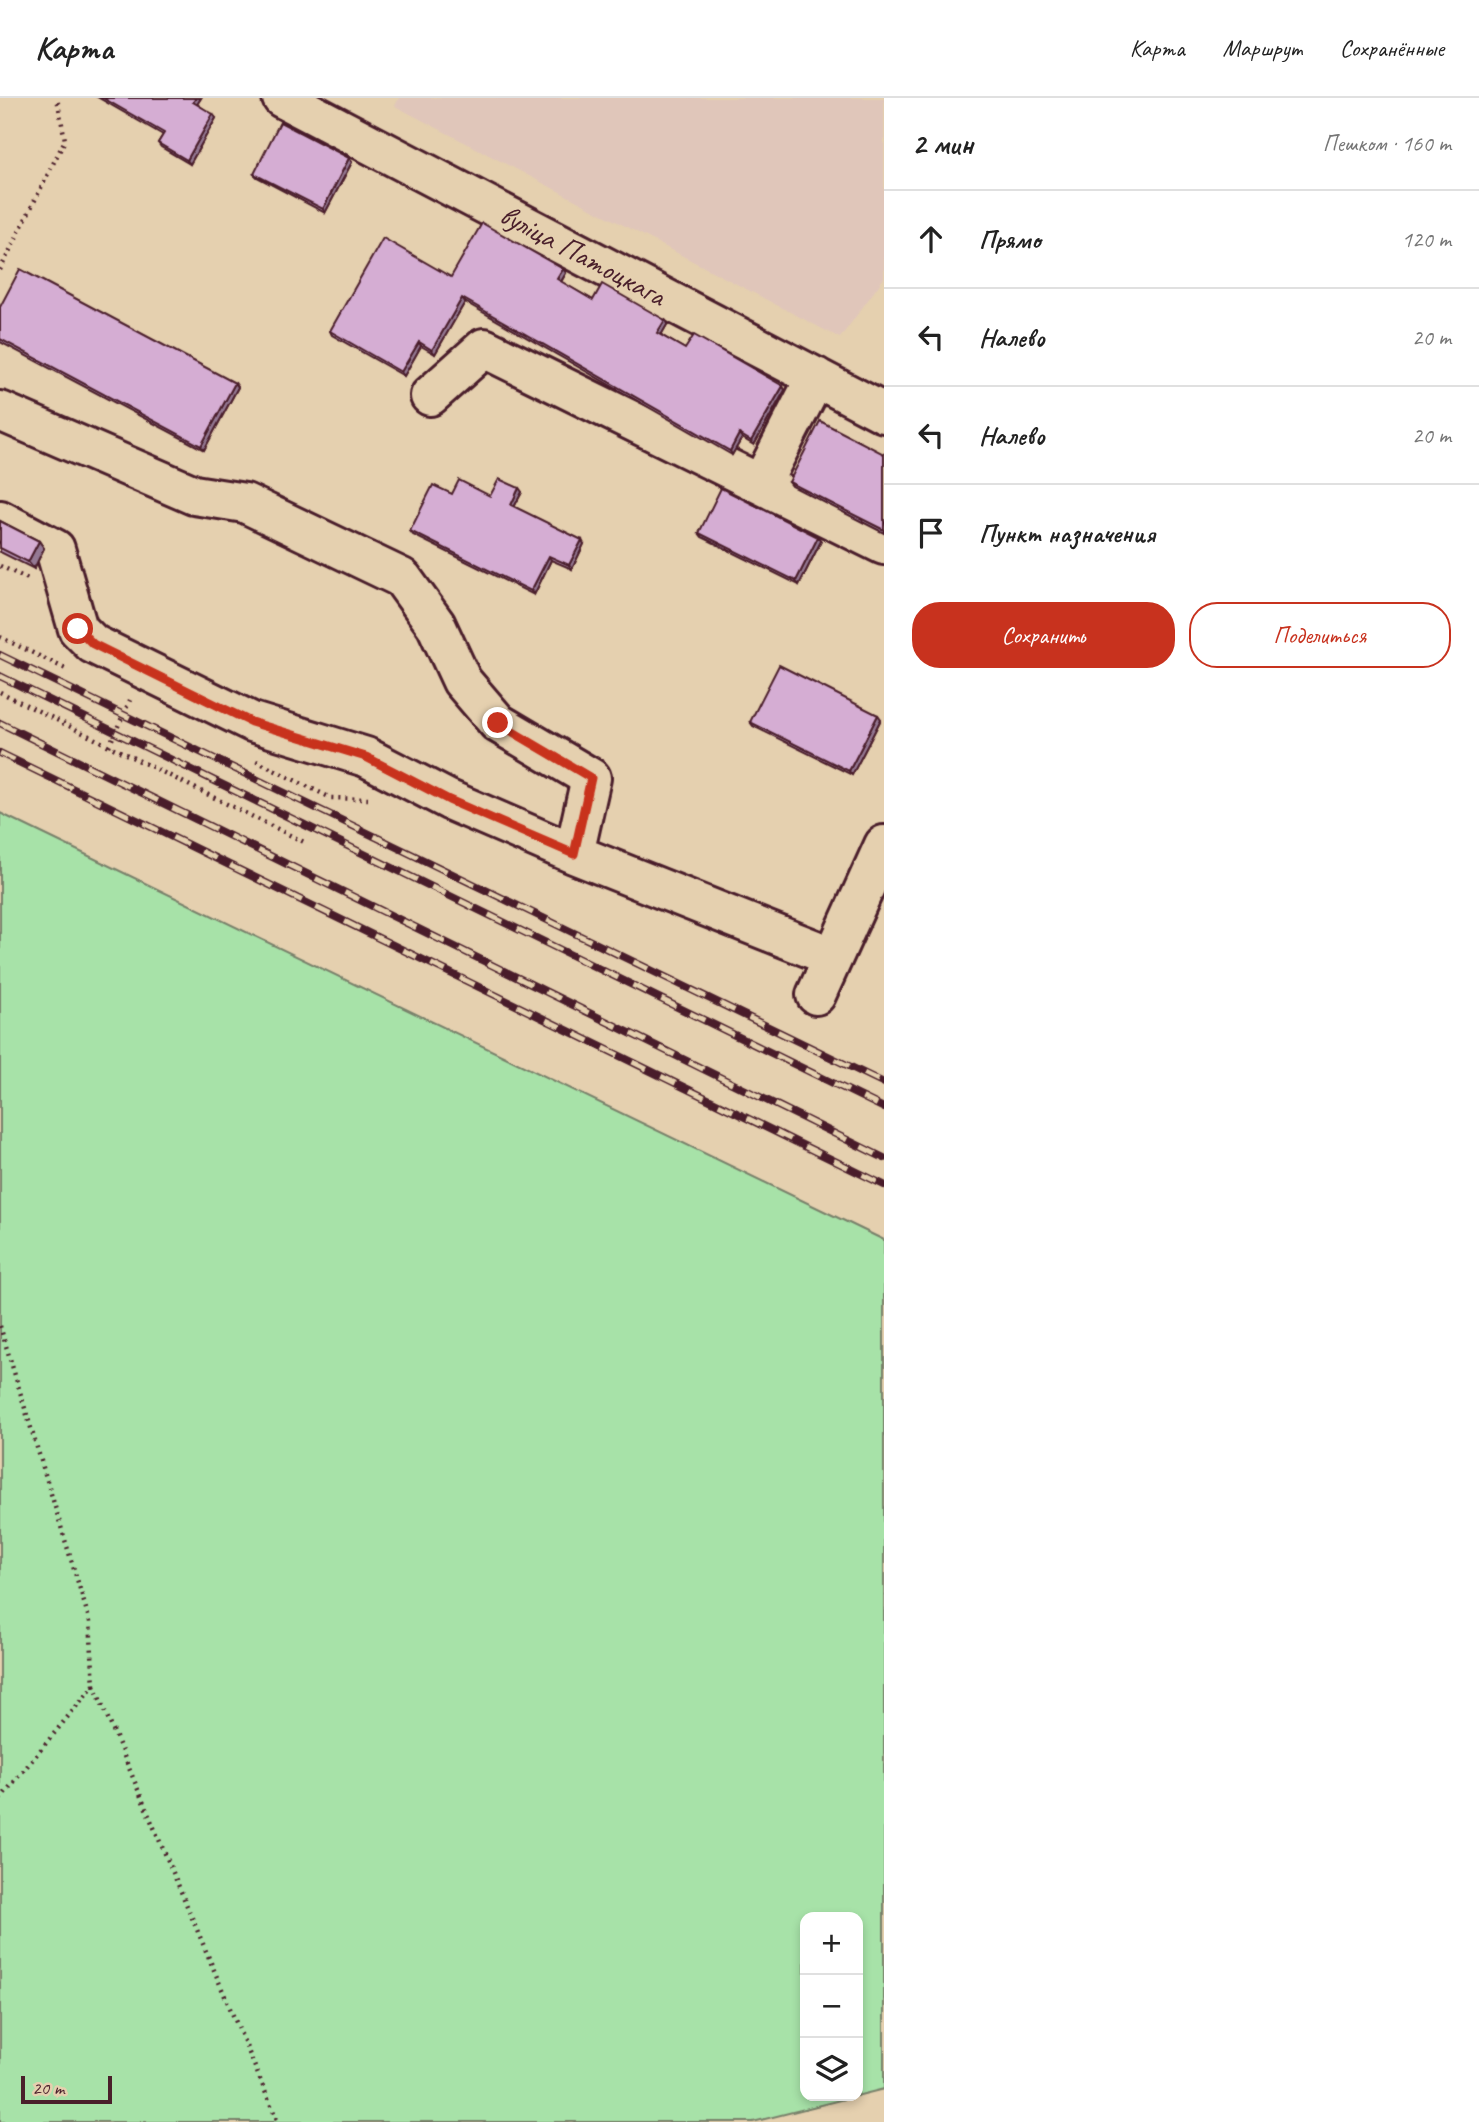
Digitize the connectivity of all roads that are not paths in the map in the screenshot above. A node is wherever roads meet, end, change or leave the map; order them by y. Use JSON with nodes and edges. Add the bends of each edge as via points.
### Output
{"nodes":[{"id":1,"x":282,"y":98,"type":"edge"},
{"id":2,"x":816,"y":377,"type":"junction"},
{"id":3,"x":430,"y":396,"type":"dead end"},
{"id":4,"x":0,"y":411,"type":"edge"},
{"id":5,"x":884,"y":413,"type":"edge"},
{"id":6,"x":761,"y":484,"type":"junction"},
{"id":7,"x":0,"y":520,"type":"edge"},
{"id":8,"x":884,"y":545,"type":"edge"},
{"id":9,"x":884,"y":845,"type":"edge"},
{"id":10,"x":574,"y":854,"type":"junction"},
{"id":11,"x":833,"y":957,"type":"junction"},
{"id":12,"x":816,"y":995,"type":"dead end"}],
"edges":[{"from":1,"to":2,"type":"street","name":"вуліца Патоцкага"},
{"from":2,"to":5,"type":"street","name":"вуліца Патоцкага"},
{"from":2,"to":6,"type":"street"},
{"from":3,"to":6,"type":"street","via":[[484,348]]},
{"from":4,"to":10,"type":"street","via":[[194,495],[245,503],[402,578],[436,625],[463,681],[498,723],[591,778]]},
{"from":6,"to":8,"type":"street"},
{"from":7,"to":10,"type":"street","via":[[55,549],[78,629],[93,644],[251,722],[366,757],[449,800]]},
{"from":9,"to":11,"type":"street"},
{"from":10,"to":11,"type":"street"},
{"from":11,"to":12,"type":"street"}]}
